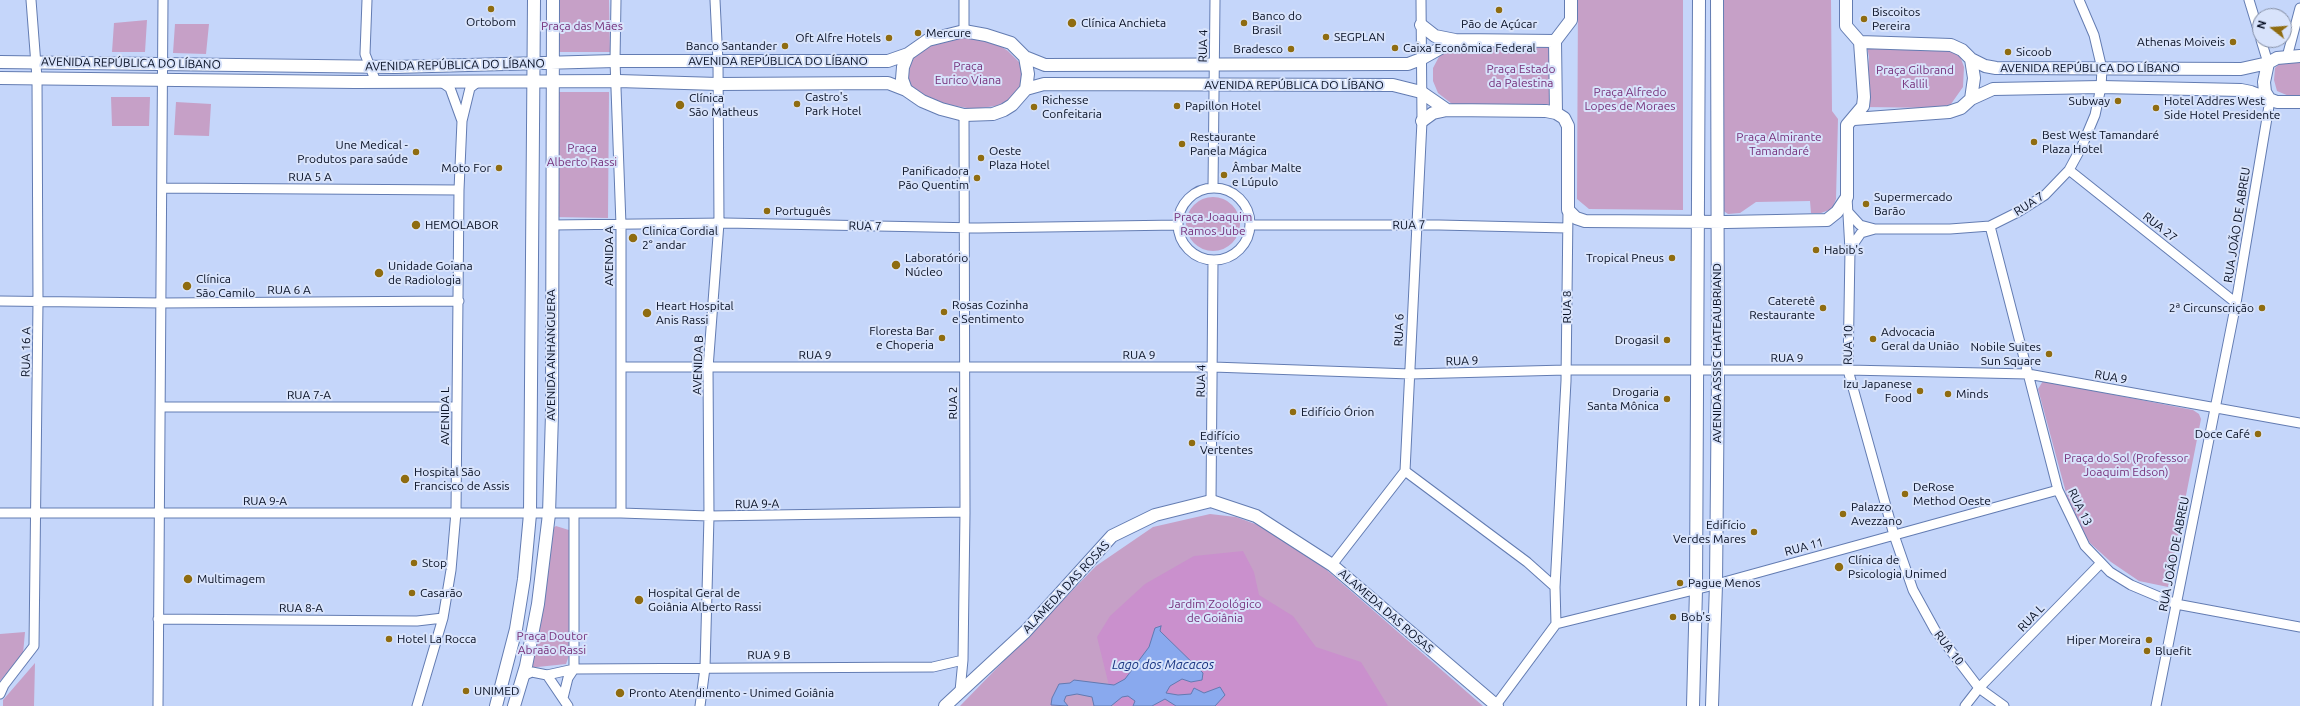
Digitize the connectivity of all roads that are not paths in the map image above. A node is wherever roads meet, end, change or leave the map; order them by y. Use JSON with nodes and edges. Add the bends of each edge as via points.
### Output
{"nodes":[{"id":1,"x":31,"y":0,"type":"edge"},
{"id":2,"x":163,"y":0,"type":"edge"},
{"id":3,"x":367,"y":0,"type":"edge"},
{"id":4,"x":534,"y":0,"type":"edge"},
{"id":5,"x":553,"y":0,"type":"edge"},
{"id":6,"x":616,"y":0,"type":"edge"},
{"id":7,"x":715,"y":0,"type":"edge"},
{"id":8,"x":964,"y":0,"type":"edge"},
{"id":9,"x":1215,"y":0,"type":"edge"},
{"id":10,"x":1421,"y":0,"type":"edge"},
{"id":11,"x":1571,"y":0,"type":"edge"},
{"id":12,"x":1699,"y":0,"type":"edge"},
{"id":13,"x":1717,"y":0,"type":"edge"},
{"id":14,"x":1846,"y":0,"type":"edge"},
{"id":15,"x":2079,"y":0,"type":"edge"},
{"id":16,"x":2249,"y":0,"type":"edge"},
{"id":17,"x":2300,"y":8,"type":"edge"},
{"id":18,"x":2252,"y":10,"type":"edge"},
{"id":19,"x":1421,"y":25,"type":"junction"},
{"id":20,"x":964,"y":31,"type":"junction"},
{"id":21,"x":1455,"y":40,"type":"junction"},
{"id":22,"x":1555,"y":41,"type":"junction"},
{"id":23,"x":1860,"y":42,"type":"junction"},
{"id":24,"x":2263,"y":48,"type":"edge"},
{"id":25,"x":908,"y":54,"type":"junction"},
{"id":26,"x":2300,"y":56,"type":"edge"},
{"id":27,"x":1026,"y":57,"type":"junction"},
{"id":28,"x":2287,"y":57,"type":"junction"},
{"id":29,"x":1421,"y":59,"type":"junction"},
{"id":30,"x":1971,"y":59,"type":"junction"},
{"id":31,"x":615,"y":60,"type":"junction"},
{"id":32,"x":0,"y":62,"type":"edge"},
{"id":33,"x":36,"y":62,"type":"junction"},
{"id":34,"x":534,"y":62,"type":"junction"},
{"id":35,"x":718,"y":62,"type":"junction"},
{"id":36,"x":553,"y":63,"type":"junction"},
{"id":37,"x":2268,"y":63,"type":"junction"},
{"id":38,"x":164,"y":64,"type":"junction"},
{"id":39,"x":1119,"y":64,"type":"junction"},
{"id":40,"x":1214,"y":64,"type":"junction"},
{"id":41,"x":370,"y":66,"type":"junction"},
{"id":42,"x":2102,"y":69,"type":"junction"},
{"id":43,"x":0,"y":78,"type":"edge"},
{"id":44,"x":37,"y":78,"type":"junction"},
{"id":45,"x":162,"y":79,"type":"junction"},
{"id":46,"x":440,"y":81,"type":"junction"},
{"id":47,"x":479,"y":81,"type":"junction"},
{"id":48,"x":618,"y":81,"type":"junction"},
{"id":49,"x":376,"y":82,"type":"junction"},
{"id":50,"x":534,"y":82,"type":"junction"},
{"id":51,"x":553,"y":82,"type":"junction"},
{"id":52,"x":718,"y":84,"type":"junction"},
{"id":53,"x":1119,"y":84,"type":"junction"},
{"id":54,"x":1214,"y":85,"type":"junction"},
{"id":55,"x":2101,"y":87,"type":"junction"},
{"id":56,"x":1026,"y":89,"type":"junction"},
{"id":57,"x":906,"y":90,"type":"junction"},
{"id":58,"x":1421,"y":92,"type":"junction"},
{"id":59,"x":1970,"y":99,"type":"junction"},
{"id":60,"x":2270,"y":100,"type":"junction"},
{"id":61,"x":2300,"y":102,"type":"edge"},
{"id":62,"x":1447,"y":110,"type":"junction"},
{"id":63,"x":1556,"y":113,"type":"junction"},
{"id":64,"x":964,"y":115,"type":"junction"},
{"id":65,"x":1854,"y":118,"type":"junction"},
{"id":66,"x":462,"y":121,"type":"junction"},
{"id":67,"x":1422,"y":121,"type":"junction"},
{"id":68,"x":2069,"y":170,"type":"junction"},
{"id":69,"x":162,"y":188,"type":"junction"},
{"id":70,"x":1213,"y":188,"type":"junction"},
{"id":71,"x":459,"y":190,"type":"junction"},
{"id":72,"x":1847,"y":197,"type":"junction"},
{"id":73,"x":1568,"y":210,"type":"junction"},
{"id":74,"x":1849,"y":213,"type":"junction"},
{"id":75,"x":1698,"y":222,"type":"junction"},
{"id":76,"x":1717,"y":222,"type":"junction"},
{"id":77,"x":719,"y":223,"type":"junction"},
{"id":78,"x":552,"y":225,"type":"junction"},
{"id":79,"x":621,"y":225,"type":"junction"},
{"id":80,"x":1178,"y":225,"type":"junction"},
{"id":81,"x":1250,"y":225,"type":"junction"},
{"id":82,"x":1415,"y":226,"type":"junction"},
{"id":83,"x":1990,"y":226,"type":"junction"},
{"id":84,"x":965,"y":228,"type":"junction"},
{"id":85,"x":1567,"y":228,"type":"junction"},
{"id":86,"x":1875,"y":229,"type":"junction"},
{"id":87,"x":1850,"y":250,"type":"junction"},
{"id":88,"x":1213,"y":261,"type":"junction"},
{"id":89,"x":0,"y":301,"type":"edge"},
{"id":90,"x":459,"y":301,"type":"junction"},
{"id":91,"x":38,"y":302,"type":"junction"},
{"id":92,"x":162,"y":303,"type":"junction"},
{"id":93,"x":2236,"y":303,"type":"junction"},
{"id":94,"x":621,"y":367,"type":"junction"},
{"id":95,"x":965,"y":367,"type":"junction"},
{"id":96,"x":708,"y":368,"type":"junction"},
{"id":97,"x":1213,"y":368,"type":"junction"},
{"id":98,"x":1566,"y":370,"type":"junction"},
{"id":99,"x":1697,"y":370,"type":"junction"},
{"id":100,"x":1848,"y":370,"type":"junction"},
{"id":101,"x":1718,"y":371,"type":"junction"},
{"id":102,"x":1410,"y":374,"type":"junction"},
{"id":103,"x":2028,"y":374,"type":"junction"},
{"id":104,"x":161,"y":407,"type":"junction"},
{"id":105,"x":458,"y":407,"type":"junction"},
{"id":106,"x":2215,"y":407,"type":"junction"},
{"id":107,"x":2300,"y":423,"type":"edge"},
{"id":108,"x":1405,"y":471,"type":"junction"},
{"id":109,"x":2058,"y":490,"type":"junction"},
{"id":110,"x":1211,"y":501,"type":"junction"},
{"id":111,"x":456,"y":512,"type":"junction"},
{"id":112,"x":965,"y":512,"type":"junction"},
{"id":113,"x":0,"y":513,"type":"edge"},
{"id":114,"x":36,"y":513,"type":"junction"},
{"id":115,"x":160,"y":513,"type":"junction"},
{"id":116,"x":574,"y":513,"type":"junction"},
{"id":117,"x":621,"y":513,"type":"junction"},
{"id":118,"x":530,"y":514,"type":"junction"},
{"id":119,"x":549,"y":514,"type":"junction"},
{"id":120,"x":709,"y":516,"type":"junction"},
{"id":121,"x":1894,"y":535,"type":"junction"},
{"id":122,"x":2100,"y":564,"type":"junction"},
{"id":123,"x":1332,"y":565,"type":"junction"},
{"id":124,"x":1716,"y":584,"type":"junction"},
{"id":125,"x":1555,"y":587,"type":"junction"},
{"id":126,"x":1696,"y":589,"type":"junction"},
{"id":127,"x":2176,"y":604,"type":"junction"},
{"id":128,"x":443,"y":618,"type":"junction"},
{"id":129,"x":158,"y":619,"type":"junction"},
{"id":130,"x":1556,"y":624,"type":"junction"},
{"id":131,"x":2300,"y":628,"type":"edge"},
{"id":132,"x":963,"y":660,"type":"junction"},
{"id":133,"x":704,"y":668,"type":"junction"},
{"id":134,"x":574,"y":670,"type":"junction"},
{"id":135,"x":527,"y":671,"type":"junction"},
{"id":136,"x":547,"y":675,"type":"junction"},
{"id":137,"x":1979,"y":688,"type":"junction"},
{"id":138,"x":960,"y":691,"type":"junction"},
{"id":139,"x":0,"y":694,"type":"edge"},
{"id":140,"x":566,"y":702,"type":"edge"},
{"id":141,"x":158,"y":706,"type":"edge"},
{"id":142,"x":417,"y":706,"type":"edge"},
{"id":143,"x":496,"y":706,"type":"edge"},
{"id":144,"x":514,"y":706,"type":"edge"},
{"id":145,"x":700,"y":706,"type":"edge"},
{"id":146,"x":945,"y":706,"type":"edge"},
{"id":147,"x":1496,"y":706,"type":"edge"},
{"id":148,"x":1693,"y":706,"type":"edge"},
{"id":149,"x":1712,"y":706,"type":"edge"},
{"id":150,"x":1965,"y":706,"type":"edge"},
{"id":151,"x":2004,"y":706,"type":"edge"},
{"id":152,"x":2156,"y":706,"type":"edge"}],
"edges":[{"from":1,"to":33,"type":"street","name":"RUA 16 A"},
{"from":2,"to":38,"type":"street"},
{"from":3,"to":41,"type":"street","via":[[365,54]]},
{"from":4,"to":34,"type":"main road","name":"AVENIDA ANHANGUERA"},
{"from":5,"to":36,"type":"main road","name":"AVENIDA ANHANGUERA"},
{"from":6,"to":31,"type":"street","name":"AVENIDA A"},
{"from":7,"to":35,"type":"street","name":"AVENIDA B"},
{"from":8,"to":20,"type":"street"},
{"from":9,"to":40,"type":"street","name":"RUA 4"},
{"from":10,"to":19,"type":"street","name":"RUA 6"},
{"from":11,"to":22,"type":"main road","via":[[1571,20]]},
{"from":12,"to":75,"type":"main road","name":"AVENIDA ASSIS CHATEAUBRIAND"},
{"from":13,"to":76,"type":"main road","name":"AVENIDA ASSIS CHATEAUBRIAND"},
{"from":14,"to":23,"type":"main road","via":[[1846,26]]},
{"from":15,"to":42,"type":"street","name":"RUA 7","via":[[2094,34]]},
{"from":16,"to":18,"type":"street"},
{"from":17,"to":28,"type":"street"},
{"from":19,"to":21,"type":"main road","via":[[1435,36]]},
{"from":19,"to":29,"type":"street","name":"RUA 6"},
{"from":20,"to":25,"type":"main road","via":[[928,40]]},
{"from":20,"to":27,"type":"main road","via":[[1011,43]]},
{"from":21,"to":22,"type":"main road","name":"AVENIDA REPÚBLICA DO LÍBANO"},
{"from":21,"to":29,"type":"main road","name":"AVENIDA REPÚBLICA DO LÍBANO"},
{"from":22,"to":63,"type":"main road"},
{"from":23,"to":30,"type":"main road","name":"AVENIDA REPÚBLICA DO LÍBANO","via":[[1951,45],[1962,50]]},
{"from":23,"to":65,"type":"main road","name":"RUA 10","via":[[1864,97],[1863,106]]},
{"from":24,"to":37,"type":"street"},
{"from":25,"to":35,"type":"main road","name":"AVENIDA REPÚBLICA DO LÍBANO","via":[[888,61]]},
{"from":25,"to":57,"type":"main road","via":[[902,79]]},
{"from":26,"to":28,"type":"main road","name":"AVENIDA REPÚBLICA DO LÍBANO"},
{"from":27,"to":39,"type":"main road","name":"AVENIDA REPÚBLICA DO LÍBANO","via":[[1045,65]]},
{"from":27,"to":56,"type":"main road"},
{"from":28,"to":37,"type":"main road","name":"AVENIDA REPÚBLICA DO LÍBANO","via":[[2277,58]]},
{"from":29,"to":40,"type":"main road","name":"AVENIDA REPÚBLICA DO LÍBANO","via":[[1408,64]]},
{"from":29,"to":58,"type":"street","name":"RUA 6"},
{"from":30,"to":42,"type":"main road","name":"AVENIDA REPÚBLICA DO LÍBANO","via":[[1996,68]]},
{"from":30,"to":59,"type":"main road","via":[[1974,78]]},
{"from":31,"to":35,"type":"main road","name":"AVENIDA REPÚBLICA DO LÍBANO"},
{"from":31,"to":36,"type":"main road","name":"AVENIDA REPÚBLICA DO LÍBANO"},
{"from":31,"to":48,"type":"street","name":"AVENIDA A"},
{"from":32,"to":33,"type":"main road","name":"AVENIDA REPÚBLICA DO LÍBANO"},
{"from":33,"to":38,"type":"main road","name":"AVENIDA REPÚBLICA DO LÍBANO"},
{"from":33,"to":44,"type":"street","name":"RUA 16 A"},
{"from":34,"to":36,"type":"main road","name":"AVENIDA REPÚBLICA DO LÍBANO"},
{"from":34,"to":41,"type":"main road","name":"AVENIDA REPÚBLICA DO LÍBANO"},
{"from":34,"to":50,"type":"main road","name":"AVENIDA ANHANGUERA"},
{"from":35,"to":52,"type":"street","name":"AVENIDA B"},
{"from":36,"to":51,"type":"main road","name":"AVENIDA ANHANGUERA"},
{"from":37,"to":42,"type":"main road","name":"AVENIDA REPÚBLICA DO LÍBANO","via":[[2241,69]]},
{"from":37,"to":60,"type":"main road","via":[[2264,82],[2265,92]]},
{"from":38,"to":41,"type":"main road","name":"AVENIDA REPÚBLICA DO LÍBANO"},
{"from":38,"to":45,"type":"street"},
{"from":39,"to":40,"type":"main road","name":"AVENIDA REPÚBLICA DO LÍBANO"},
{"from":39,"to":53,"type":"main road"},
{"from":40,"to":54,"type":"street","name":"RUA 4"},
{"from":41,"to":49,"type":"street"},
{"from":42,"to":55,"type":"street","name":"RUA 7"},
{"from":43,"to":44,"type":"main road","name":"AVENIDA REPÚBLICA DO LÍBANO"},
{"from":44,"to":45,"type":"main road","name":"AVENIDA REPÚBLICA DO LÍBANO"},
{"from":44,"to":91,"type":"street","name":"RUA 16 A"},
{"from":45,"to":49,"type":"main road","name":"AVENIDA REPÚBLICA DO LÍBANO"},
{"from":45,"to":69,"type":"street"},
{"from":46,"to":47,"type":"main road","name":"AVENIDA REPÚBLICA DO LÍBANO"},
{"from":46,"to":49,"type":"main road","name":"AVENIDA REPÚBLICA DO LÍBANO"},
{"from":46,"to":66,"type":"street","name":"AVENIDA L","via":[[450,88]]},
{"from":47,"to":50,"type":"main road","name":"AVENIDA REPÚBLICA DO LÍBANO"},
{"from":47,"to":66,"type":"street","name":"AVENIDA L","via":[[470,88]]},
{"from":48,"to":51,"type":"main road","name":"AVENIDA REPÚBLICA DO LÍBANO"},
{"from":48,"to":52,"type":"main road","name":"AVENIDA REPÚBLICA DO LÍBANO"},
{"from":48,"to":79,"type":"street","name":"AVENIDA A"},
{"from":50,"to":51,"type":"main road","name":"AVENIDA REPÚBLICA DO LÍBANO"},
{"from":50,"to":118,"type":"main road","name":"AVENIDA ANHANGUERA"},
{"from":51,"to":78,"type":"main road","name":"AVENIDA ANHANGUERA"},
{"from":52,"to":57,"type":"main road","name":"AVENIDA REPÚBLICA DO LÍBANO","via":[[888,83]]},
{"from":52,"to":77,"type":"street","name":"AVENIDA B"},
{"from":53,"to":54,"type":"main road","name":"AVENIDA REPÚBLICA DO LÍBANO"},
{"from":53,"to":56,"type":"main road","name":"AVENIDA REPÚBLICA DO LÍBANO","via":[[1044,84]]},
{"from":54,"to":58,"type":"main road","name":"AVENIDA REPÚBLICA DO LÍBANO","via":[[1393,86]]},
{"from":54,"to":70,"type":"street","name":"RUA 4"},
{"from":55,"to":59,"type":"main road","name":"AVENIDA REPÚBLICA DO LÍBANO","via":[[1993,89]]},
{"from":55,"to":60,"type":"main road","name":"AVENIDA REPÚBLICA DO LÍBANO","via":[[2241,90]]},
{"from":55,"to":68,"type":"street","name":"RUA 7","via":[[2095,115]]},
{"from":56,"to":64,"type":"main road","via":[[1004,110],[993,114]]},
{"from":57,"to":64,"type":"main road","via":[[922,101]]},
{"from":58,"to":62,"type":"main road","name":"AVENIDA REPÚBLICA DO LÍBANO"},
{"from":58,"to":67,"type":"street","name":"RUA 6"},
{"from":59,"to":65,"type":"main road","name":"AVENIDA REPÚBLICA DO LÍBANO","via":[[1961,108],[1949,112]]},
{"from":60,"to":61,"type":"main road","name":"AVENIDA REPÚBLICA DO LÍBANO"},
{"from":60,"to":93,"type":"street","name":"RUA JOÃO DE ABREU"},
{"from":62,"to":63,"type":"main road"},
{"from":62,"to":67,"type":"main road","via":[[1433,113]]},
{"from":63,"to":73,"type":"main road","name":"RUA 8","via":[[1564,118],[1568,126]]},
{"from":64,"to":84,"type":"street","name":"RUA 2"},
{"from":65,"to":72,"type":"main road","name":"RUA 10","via":[[1847,125]]},
{"from":66,"to":71,"type":"street","name":"AVENIDA L"},
{"from":67,"to":82,"type":"street","name":"RUA 6"},
{"from":68,"to":83,"type":"street","name":"RUA 7","via":[[2044,195]]},
{"from":68,"to":93,"type":"street","name":"RUA 27"},
{"from":69,"to":71,"type":"street","name":"RUA 5 A"},
{"from":69,"to":92,"type":"street"},
{"from":70,"to":80,"type":"street","via":[[1192,195],[1179,214]]},
{"from":70,"to":81,"type":"street","via":[[1225,189],[1239,199],[1249,214]]},
{"from":71,"to":90,"type":"street","name":"AVENIDA L"},
{"from":72,"to":74,"type":"street","name":"RUA 10"},
{"from":72,"to":76,"type":"main road","via":[[1837,212],[1827,220]]},
{"from":73,"to":75,"type":"main road","via":[[1576,218],[1585,221]]},
{"from":73,"to":85,"type":"street","name":"RUA 8"},
{"from":74,"to":86,"type":"street","name":"RUA 7","via":[[1860,224]]},
{"from":74,"to":87,"type":"street","name":"RUA 10"},
{"from":75,"to":76,"type":"main road"},
{"from":75,"to":99,"type":"main road","name":"AVENIDA ASSIS CHATEAUBRIAND"},
{"from":76,"to":101,"type":"main road","name":"AVENIDA ASSIS CHATEAUBRIAND"},
{"from":77,"to":79,"type":"street","name":"RUA 7"},
{"from":77,"to":84,"type":"street","name":"RUA 7"},
{"from":77,"to":96,"type":"street","name":"AVENIDA B"},
{"from":78,"to":79,"type":"street","name":"RUA 7"},
{"from":78,"to":119,"type":"main road","name":"AVENIDA ANHANGUERA"},
{"from":79,"to":94,"type":"street","name":"AVENIDA A"},
{"from":80,"to":84,"type":"street","name":"RUA 7"},
{"from":80,"to":88,"type":"street","via":[[1185,246],[1197,256]]},
{"from":81,"to":82,"type":"street","name":"RUA 7"},
{"from":81,"to":88,"type":"street","via":[[1243,246],[1224,259]]},
{"from":82,"to":85,"type":"street","name":"RUA 7"},
{"from":82,"to":102,"type":"street","name":"RUA 6"},
{"from":83,"to":86,"type":"street","name":"RUA 7"},
{"from":83,"to":103,"type":"street","name":"RUA 13"},
{"from":84,"to":95,"type":"street","name":"RUA 2"},
{"from":85,"to":98,"type":"street","name":"RUA 8"},
{"from":86,"to":87,"type":"street","name":"RUA 7","via":[[1861,234]]},
{"from":87,"to":100,"type":"street","name":"RUA 10"},
{"from":88,"to":97,"type":"street","name":"RUA 4"},
{"from":89,"to":91,"type":"street","name":"RUA 6 A"},
{"from":90,"to":92,"type":"street","name":"RUA 6 A"},
{"from":90,"to":105,"type":"street","name":"AVENIDA L"},
{"from":91,"to":92,"type":"street","name":"RUA 6 A"},
{"from":91,"to":114,"type":"street","name":"RUA 16 A"},
{"from":92,"to":104,"type":"street"},
{"from":93,"to":106,"type":"street","name":"RUA JOÃO DE ABREU"},
{"from":94,"to":96,"type":"street","name":"RUA 9"},
{"from":94,"to":117,"type":"street","name":"AVENIDA A"},
{"from":95,"to":96,"type":"street","name":"RUA 9"},
{"from":95,"to":97,"type":"street","name":"RUA 9"},
{"from":95,"to":112,"type":"street","name":"RUA 2"},
{"from":96,"to":120,"type":"street","name":"AVENIDA B"},
{"from":97,"to":102,"type":"street","name":"RUA 9"},
{"from":97,"to":110,"type":"street","name":"RUA 4"},
{"from":98,"to":99,"type":"street","name":"RUA 9"},
{"from":98,"to":102,"type":"street","name":"RUA 9"},
{"from":98,"to":125,"type":"street","name":"RUA 8"},
{"from":99,"to":101,"type":"street","name":"RUA 9"},
{"from":99,"to":126,"type":"main road","name":"AVENIDA ASSIS CHATEAUBRIAND"},
{"from":100,"to":101,"type":"street","name":"RUA 9"},
{"from":100,"to":103,"type":"street","name":"RUA 9"},
{"from":100,"to":121,"type":"street","name":"RUA 10"},
{"from":101,"to":124,"type":"main road","name":"AVENIDA ASSIS CHATEAUBRIAND"},
{"from":102,"to":108,"type":"street","name":"RUA 6"},
{"from":103,"to":106,"type":"street","name":"RUA 9"},
{"from":103,"to":109,"type":"street","name":"RUA 13"},
{"from":104,"to":105,"type":"street","name":"RUA 7-A"},
{"from":104,"to":115,"type":"street"},
{"from":105,"to":111,"type":"street","name":"AVENIDA L"},
{"from":106,"to":107,"type":"street","name":"RUA 9"},
{"from":106,"to":127,"type":"street","name":"RUA JOÃO DE ABREU"},
{"from":108,"to":123,"type":"street"},
{"from":108,"to":125,"type":"street","via":[[1527,562]]},
{"from":109,"to":121,"type":"street","name":"RUA 11"},
{"from":109,"to":122,"type":"street","name":"RUA 13","via":[[2085,546]]},
{"from":110,"to":123,"type":"main road","name":"ALAMEDA DAS ROSAS","via":[[1256,516]]},
{"from":110,"to":138,"type":"main road","name":"ALAMEDA DAS ROSAS","via":[[1155,515],[1112,536],[1025,632]]},
{"from":111,"to":115,"type":"street","name":"RUA 9-A"},
{"from":111,"to":118,"type":"street","name":"RUA 9-A"},
{"from":111,"to":128,"type":"street","name":"AVENIDA L","via":[[451,570]]},
{"from":112,"to":120,"type":"street","name":"RUA 9-A"},
{"from":112,"to":132,"type":"street","name":"RUA 2"},
{"from":113,"to":114,"type":"street","name":"RUA 9-A"},
{"from":114,"to":115,"type":"street","name":"RUA 9-A"},
{"from":114,"to":139,"type":"street","name":"RUA 16 A","via":[[34,646]]},
{"from":115,"to":129,"type":"street"},
{"from":116,"to":117,"type":"street","name":"RUA 9-A"},
{"from":116,"to":119,"type":"street","name":"RUA 9-A"},
{"from":116,"to":134,"type":"street"},
{"from":117,"to":120,"type":"street","name":"RUA 9-A"},
{"from":118,"to":119,"type":"street","name":"RUA 9-A"},
{"from":118,"to":143,"type":"main road","name":"AVENIDA ANHANGUERA","via":[[516,629]]},
{"from":119,"to":135,"type":"main road","name":"AVENIDA ANHANGUERA"},
{"from":120,"to":133,"type":"street","name":"AVENIDA B"},
{"from":121,"to":124,"type":"street","name":"RUA 11"},
{"from":121,"to":137,"type":"street","name":"RUA 10","via":[[1912,590],[1935,630]]},
{"from":122,"to":127,"type":"street","name":"RUA 13","via":[[2131,585]]},
{"from":122,"to":137,"type":"street","name":"RUA L"},
{"from":123,"to":147,"type":"main road","name":"ALAMEDA DAS ROSAS"},
{"from":124,"to":126,"type":"street","name":"RUA 11"},
{"from":124,"to":149,"type":"main road","name":"AVENIDA ASSIS CHATEAUBRIAND"},
{"from":125,"to":130,"type":"street","name":"RUA 8"},
{"from":126,"to":130,"type":"street","name":"RUA 11"},
{"from":126,"to":148,"type":"main road","name":"AVENIDA ASSIS CHATEAUBRIAND"},
{"from":127,"to":131,"type":"street","name":"RUA 13"},
{"from":127,"to":152,"type":"street","name":"RUA JOÃO DE ABREU"},
{"from":128,"to":129,"type":"street","name":"RUA 8-A","via":[[417,621]]},
{"from":128,"to":142,"type":"street","name":"AVENIDA L"},
{"from":129,"to":141,"type":"street"},
{"from":130,"to":147,"type":"street"},
{"from":132,"to":133,"type":"street","name":"RUA 9 B","via":[[933,667]]},
{"from":132,"to":138,"type":"street","name":"RUA 2"},
{"from":133,"to":134,"type":"street","name":"RUA 9 B"},
{"from":133,"to":145,"type":"street","name":"AVENIDA B"},
{"from":134,"to":136,"type":"street","name":"RUA 9 B"},
{"from":134,"to":140,"type":"street","via":[[568,678]]},
{"from":135,"to":136,"type":"street"},
{"from":135,"to":144,"type":"main road","name":"AVENIDA ANHANGUERA"},
{"from":136,"to":140,"type":"street"},
{"from":137,"to":150,"type":"street","name":"RUA L"},
{"from":137,"to":151,"type":"street","name":"RUA 10"},
{"from":138,"to":146,"type":"main road","name":"ALAMEDA DAS ROSAS"}]}
